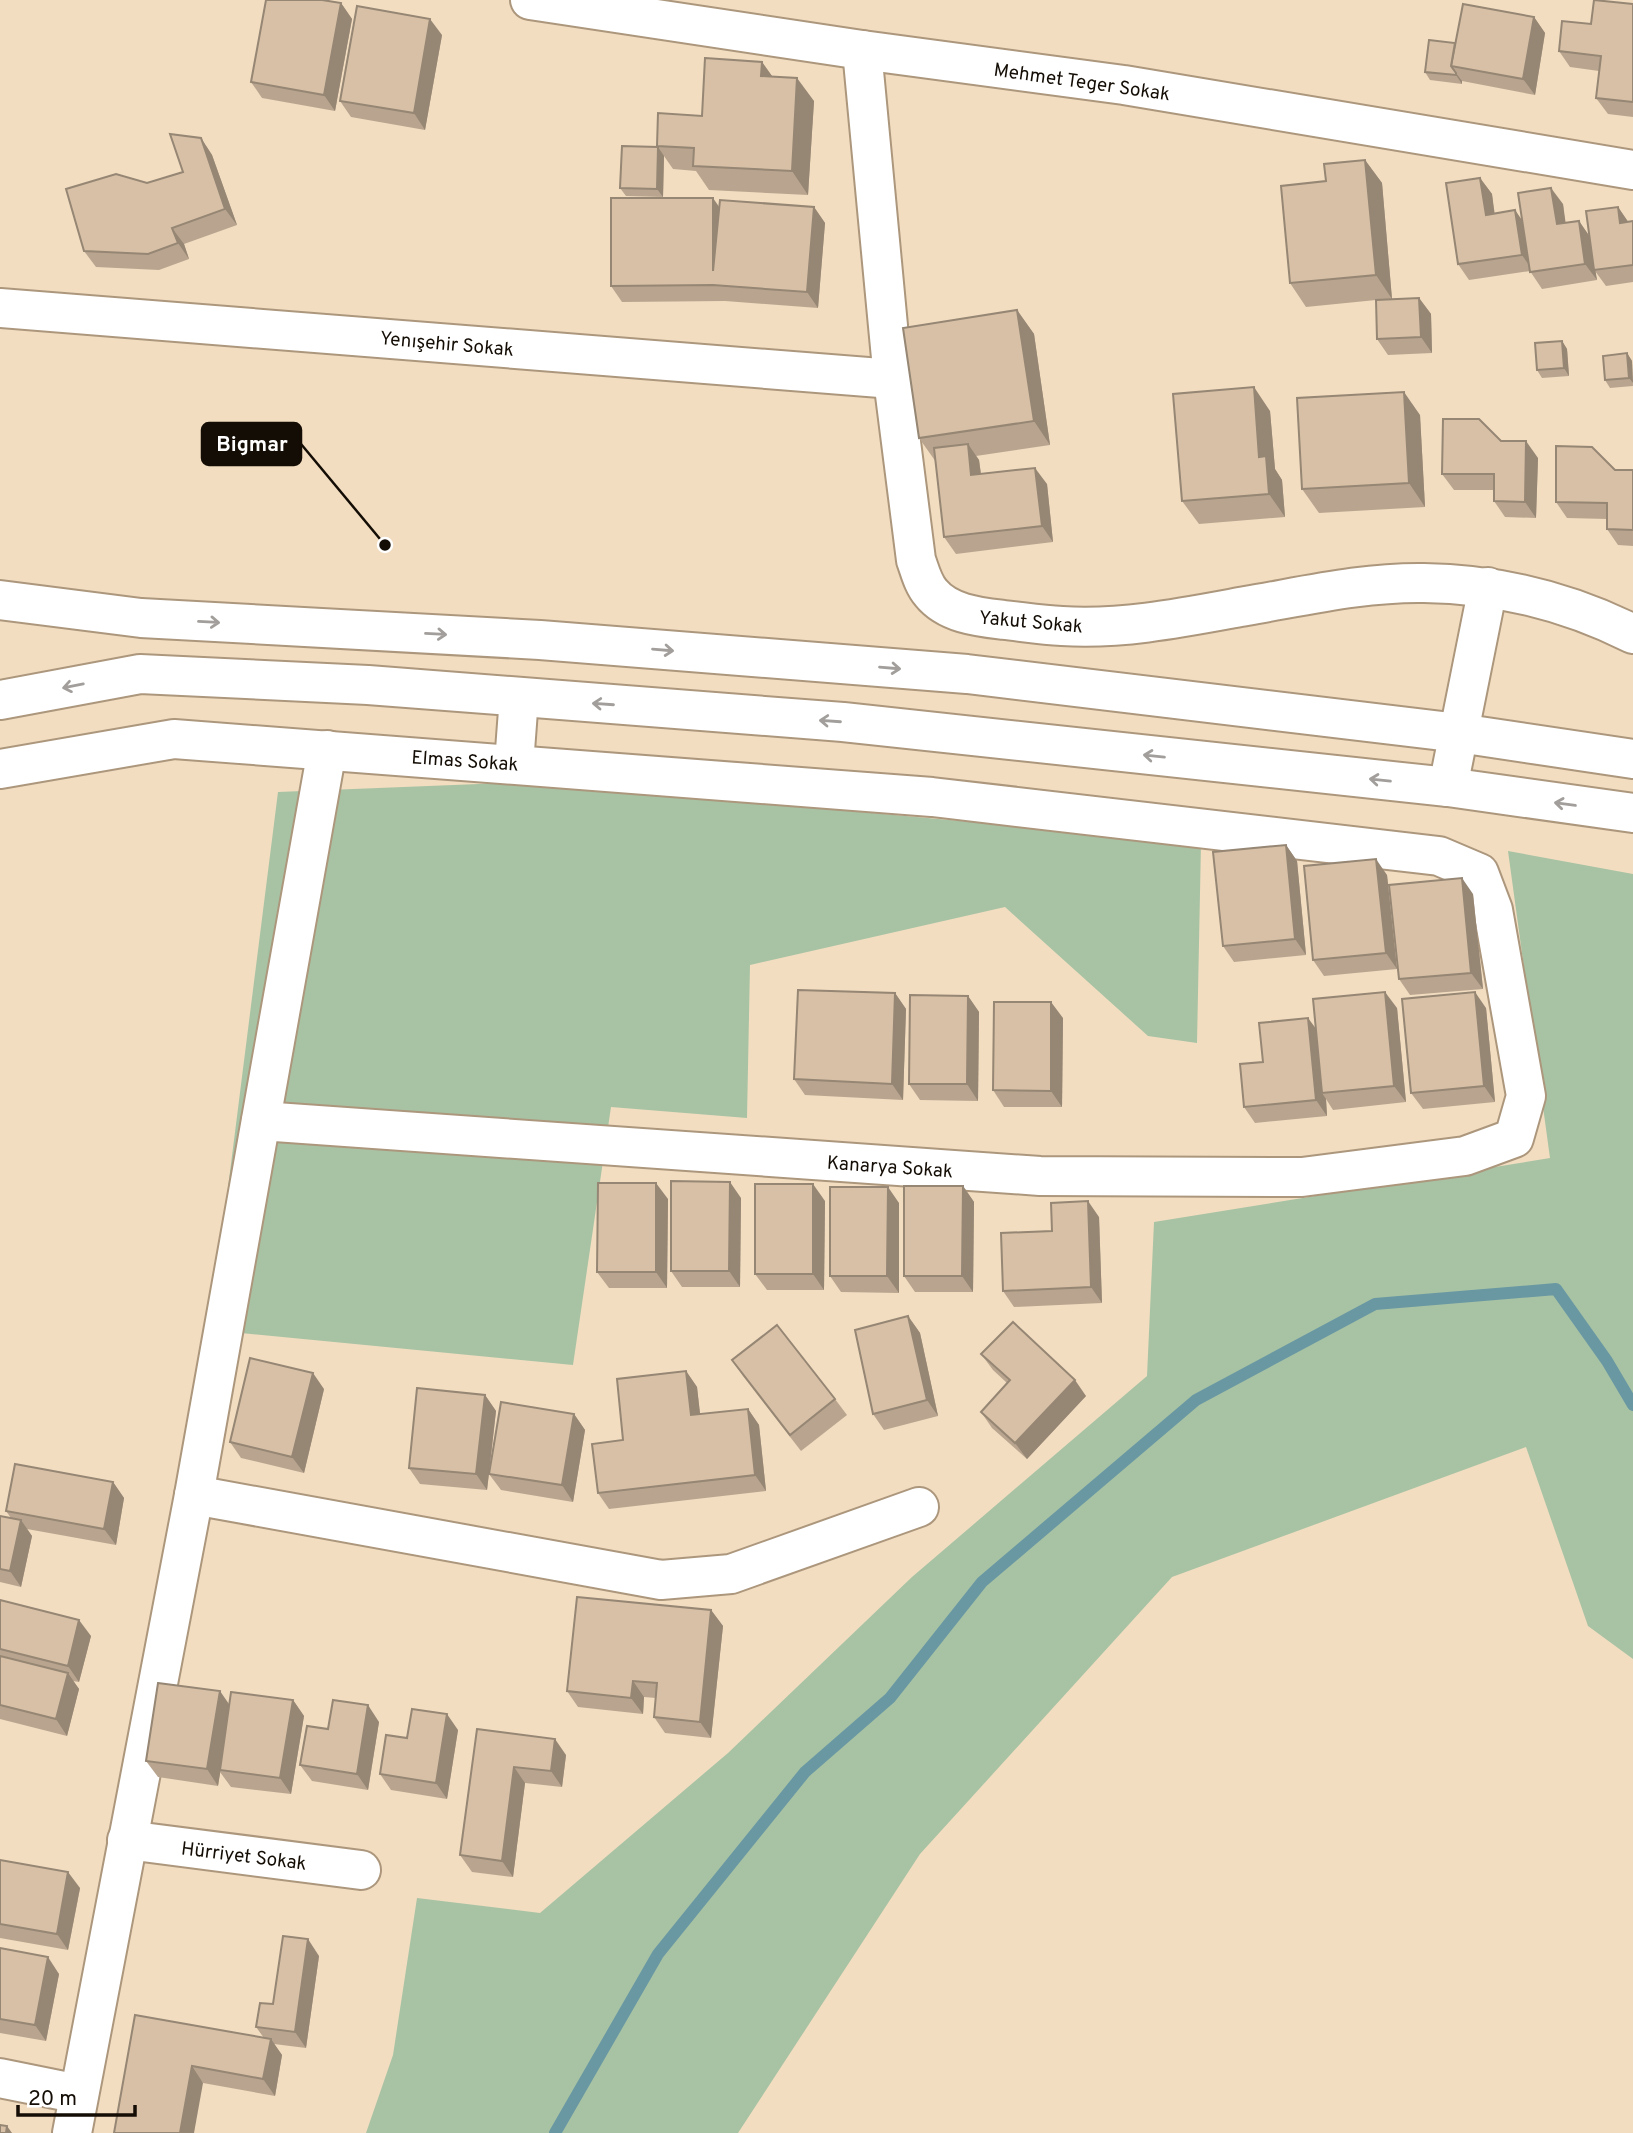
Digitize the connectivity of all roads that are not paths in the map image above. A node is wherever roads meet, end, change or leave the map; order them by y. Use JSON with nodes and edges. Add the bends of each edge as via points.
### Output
{"nodes":[{"id":1,"x":530,"y":0,"type":"edge"},
{"id":2,"x":862,"y":50,"type":"junction"},
{"id":3,"x":1633,"y":170,"type":"edge"},
{"id":4,"x":0,"y":308,"type":"edge"},
{"id":5,"x":893,"y":379,"type":"junction"},
{"id":6,"x":1488,"y":587,"type":"junction"},
{"id":7,"x":0,"y":600,"type":"edge"},
{"id":8,"x":1633,"y":634,"type":"edge"},
{"id":9,"x":519,"y":697,"type":"junction"},
{"id":10,"x":0,"y":700,"type":"edge"},
{"id":11,"x":1459,"y":733,"type":"junction"},
{"id":12,"x":327,"y":750,"type":"junction"},
{"id":13,"x":1633,"y":759,"type":"edge"},
{"id":14,"x":514,"y":764,"type":"junction"},
{"id":15,"x":0,"y":769,"type":"edge"},
{"id":16,"x":1448,"y":787,"type":"junction"},
{"id":17,"x":1633,"y":813,"type":"edge"},
{"id":18,"x":261,"y":1121,"type":"junction"},
{"id":19,"x":1514,"y":1138,"type":"joint"},
{"id":20,"x":194,"y":1495,"type":"junction"},
{"id":21,"x":919,"y":1507,"type":"dead end"},
{"id":22,"x":127,"y":1840,"type":"junction"},
{"id":23,"x":361,"y":1870,"type":"dead end"},
{"id":24,"x":0,"y":2078,"type":"edge"},
{"id":25,"x":79,"y":2094,"type":"junction"},
{"id":26,"x":72,"y":2133,"type":"edge"}],
"edges":[{"from":1,"to":2,"type":"street","name":"Mehmet Teger Sokak"},
{"from":2,"to":3,"type":"street","name":"Mehmet Teger Sokak","via":[[1124,85]]},
{"from":2,"to":5,"type":"street","name":"Yakut Sokak"},
{"from":4,"to":5,"type":"street","name":"Yenışehir Sokak"},
{"from":5,"to":6,"type":"street","name":"Yakut Sokak","via":[[916,560],[932,595],[971,616],[1103,626],[1348,587],[1422,583]]},
{"from":6,"to":8,"type":"street","name":"Yakut Sokak","via":[[1536,596]]},
{"from":6,"to":11,"type":"street"},
{"from":7,"to":11,"type":"street","one_way":true,"via":[[141,618],[540,640],[967,674]]},
{"from":9,"to":10,"type":"street","one_way":true,"via":[[140,674]]},
{"from":9,"to":14,"type":"street"},
{"from":16,"to":9,"type":"street","one_way":true,"via":[[843,722]]},
{"from":11,"to":13,"type":"street"},
{"from":11,"to":16,"type":"street"},
{"from":12,"to":14,"type":"street","name":"Elmas Sokak"},
{"from":12,"to":15,"type":"street","name":"Elmas Sokak","via":[[174,739]]},
{"from":12,"to":18,"type":"street"},
{"from":14,"to":19,"type":"street","name":"Elmas Sokak","via":[[932,797],[1439,856],[1479,873],[1493,911],[1526,1096]]},
{"from":17,"to":16,"type":"street","one_way":true},
{"from":18,"to":19,"type":"street","name":"Kanarya Sokak","via":[[1040,1176],[1303,1177],[1465,1156]]},
{"from":18,"to":20,"type":"street"},
{"from":20,"to":21,"type":"street","via":[[661,1580],[731,1574]]},
{"from":20,"to":22,"type":"street"},
{"from":22,"to":23,"type":"street","name":"Hürriyet Sokak"},
{"from":22,"to":25,"type":"street"},
{"from":24,"to":25,"type":"street"},
{"from":25,"to":26,"type":"street"}]}
